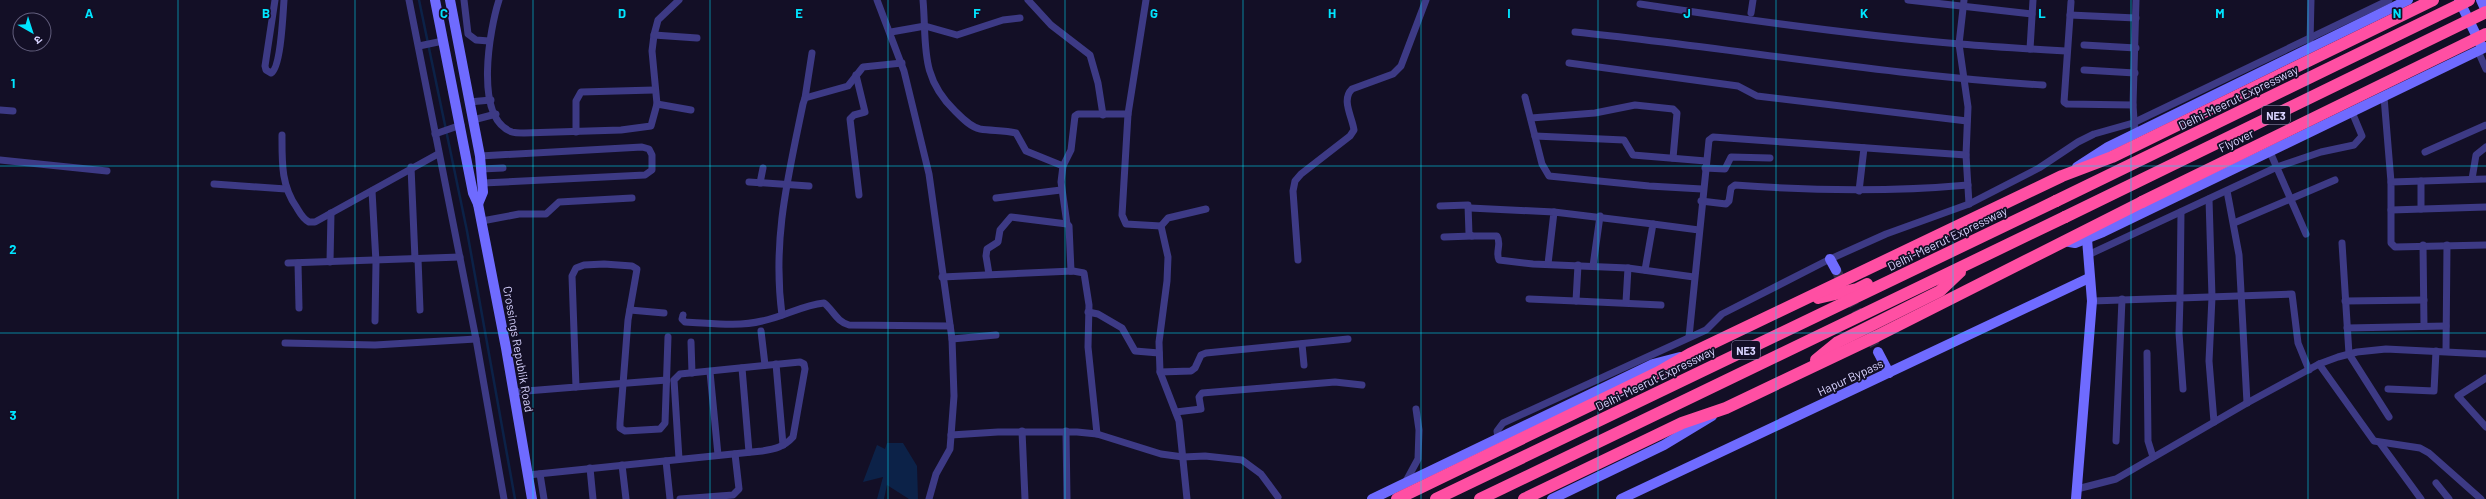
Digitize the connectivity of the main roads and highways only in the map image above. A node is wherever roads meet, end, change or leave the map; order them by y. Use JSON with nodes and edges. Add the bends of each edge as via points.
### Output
{"nodes":[{"id":1,"x":2434,"y":0,"type":"edge"},
{"id":2,"x":2469,"y":0,"type":"edge"},
{"id":3,"x":2486,"y":12,"type":"edge"},
{"id":4,"x":2486,"y":34,"type":"edge"},
{"id":5,"x":1965,"y":245,"type":"junction"},
{"id":6,"x":1969,"y":263,"type":"junction"},
{"id":7,"x":1795,"y":304,"type":"junction"},
{"id":8,"x":1804,"y":370,"type":"junction"},
{"id":9,"x":1398,"y":499,"type":"edge"},
{"id":10,"x":1436,"y":499,"type":"edge"},
{"id":11,"x":1480,"y":499,"type":"edge"},
{"id":12,"x":1524,"y":499,"type":"edge"}],
"edges":[{"from":1,"to":7,"type":"highway","via":[[2112,157],[2062,176]]},
{"from":2,"to":5,"type":"highway","name":"Delhi-Meerut Expressway","number":"NE3","bridge":true},
{"from":3,"to":6,"type":"highway","number":"NE3","bridge":true},
{"from":4,"to":8,"type":"highway","name":"Flyover","bridge":true},
{"from":5,"to":7,"type":"highway","via":[[1944,247],[1857,289]]},
{"from":5,"to":10,"type":"highway","name":"Delhi-Meerut Expressway","number":"NE3"},
{"from":6,"to":8,"type":"highway","via":[[1940,291],[1838,342]]},
{"from":6,"to":11,"type":"highway","number":"NE3"},
{"from":7,"to":9,"type":"highway"},
{"from":8,"to":12,"type":"highway","via":[[1726,408],[1682,423]]}]}
